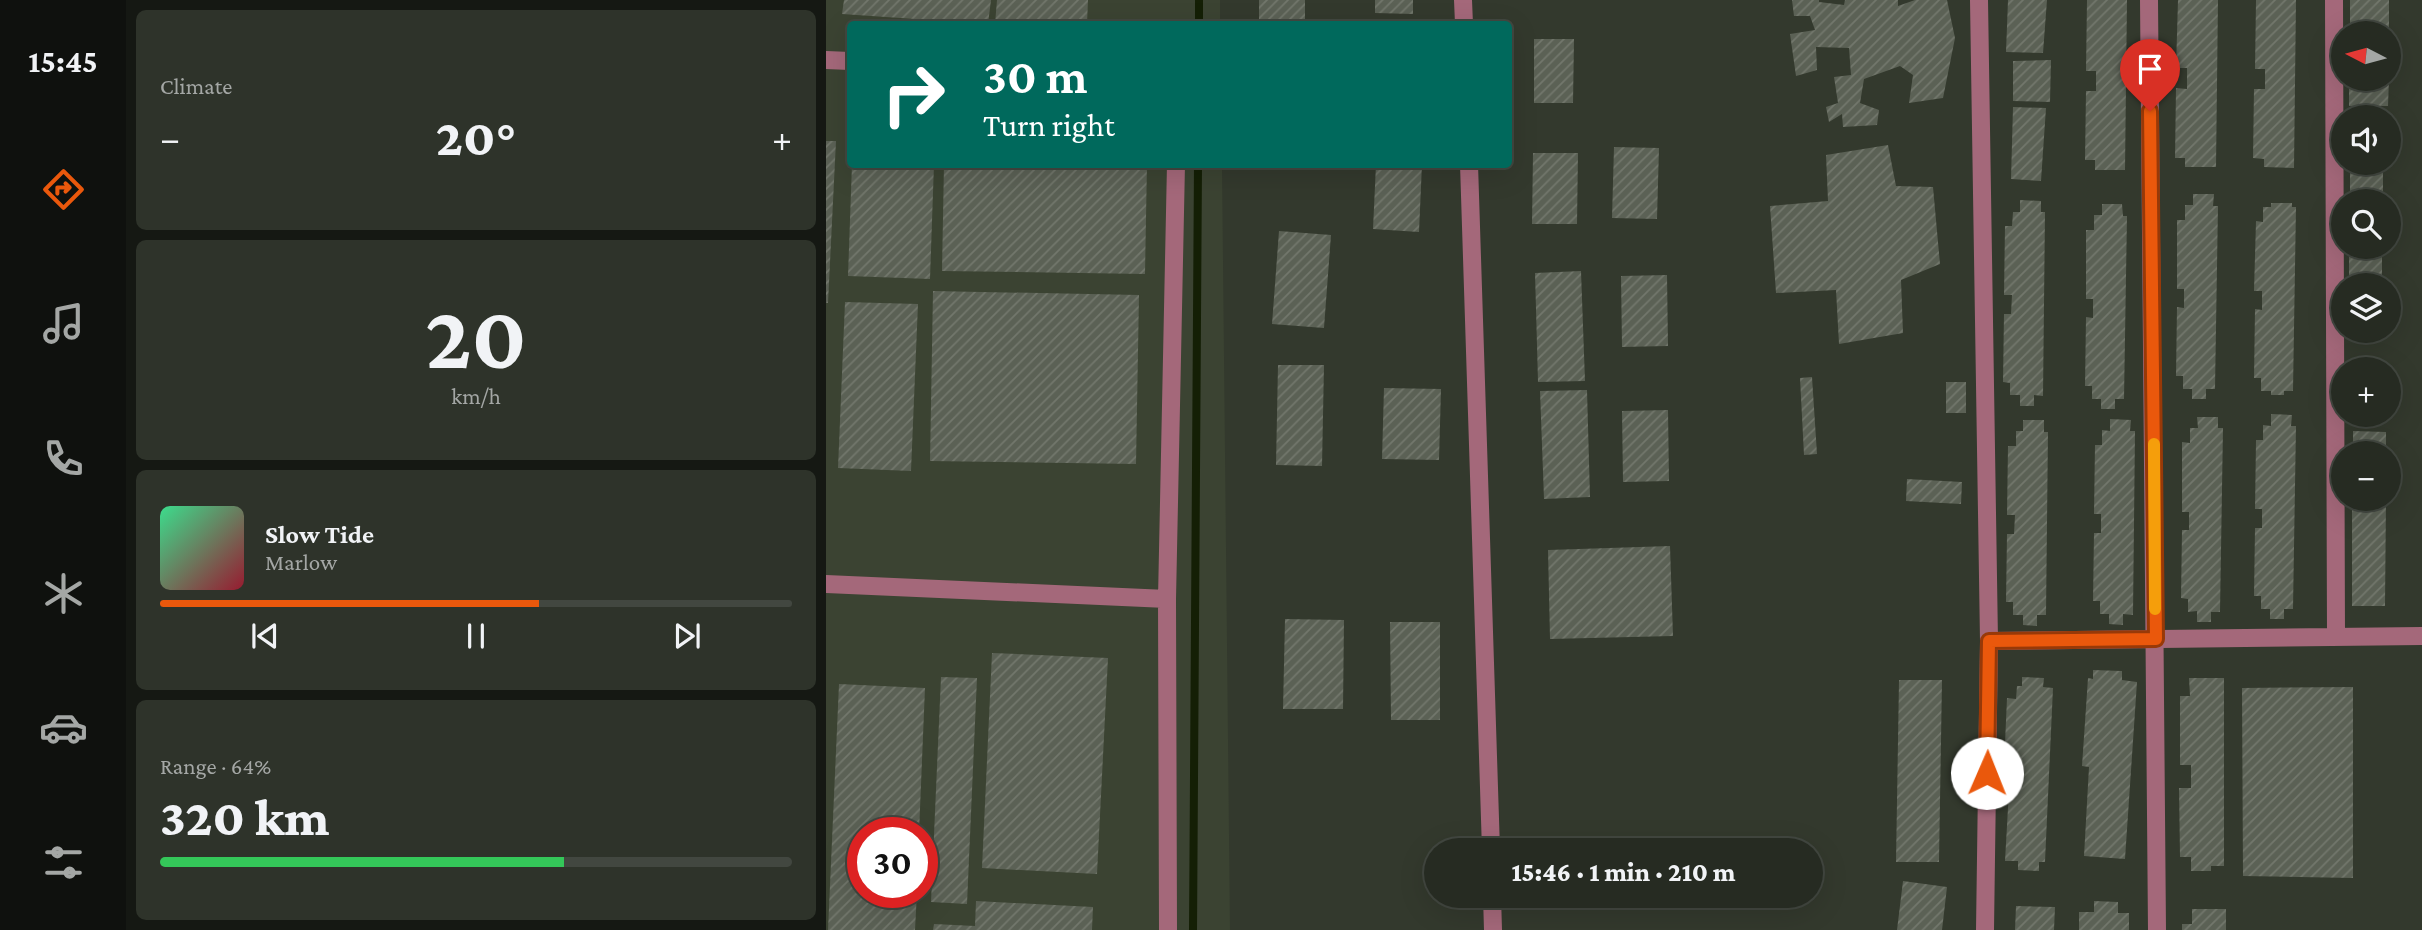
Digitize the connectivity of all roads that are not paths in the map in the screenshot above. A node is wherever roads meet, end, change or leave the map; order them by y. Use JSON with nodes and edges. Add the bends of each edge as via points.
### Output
{"nodes":[{"id":1,"x":1463,"y":0,"type":"edge"},
{"id":2,"x":1979,"y":0,"type":"edge"},
{"id":3,"x":2149,"y":0,"type":"edge"},
{"id":4,"x":2334,"y":0,"type":"edge"},
{"id":5,"x":1464,"y":21,"type":"edge"},
{"id":6,"x":826,"y":60,"type":"edge"},
{"id":7,"x":847,"y":61,"type":"edge"},
{"id":8,"x":1176,"y":168,"type":"edge"},
{"id":9,"x":1469,"y":168,"type":"edge"},
{"id":10,"x":826,"y":584,"type":"edge"},
{"id":11,"x":1167,"y":599,"type":"junction"},
{"id":12,"x":2422,"y":636,"type":"edge"},
{"id":13,"x":2336,"y":637,"type":"junction"},
{"id":14,"x":2156,"y":639,"type":"junction"},
{"id":15,"x":1989,"y":641,"type":"junction"},
{"id":16,"x":1491,"y":838,"type":"edge"},
{"id":17,"x":1492,"y":908,"type":"edge"},
{"id":18,"x":1168,"y":930,"type":"edge"},
{"id":19,"x":1493,"y":930,"type":"edge"},
{"id":20,"x":1984,"y":930,"type":"edge"},
{"id":21,"x":2157,"y":930,"type":"edge"}],
"edges":[{"from":1,"to":5,"type":"street"},
{"from":2,"to":15,"type":"street"},
{"from":3,"to":14,"type":"street"},
{"from":4,"to":13,"type":"street"},
{"from":6,"to":7,"type":"street"},
{"from":8,"to":11,"type":"street"},
{"from":9,"to":16,"type":"street"},
{"from":10,"to":11,"type":"street"},
{"from":11,"to":18,"type":"street"},
{"from":12,"to":13,"type":"street"},
{"from":13,"to":14,"type":"street"},
{"from":14,"to":15,"type":"street"},
{"from":14,"to":21,"type":"street"},
{"from":15,"to":20,"type":"street"},
{"from":17,"to":19,"type":"street"}]}
